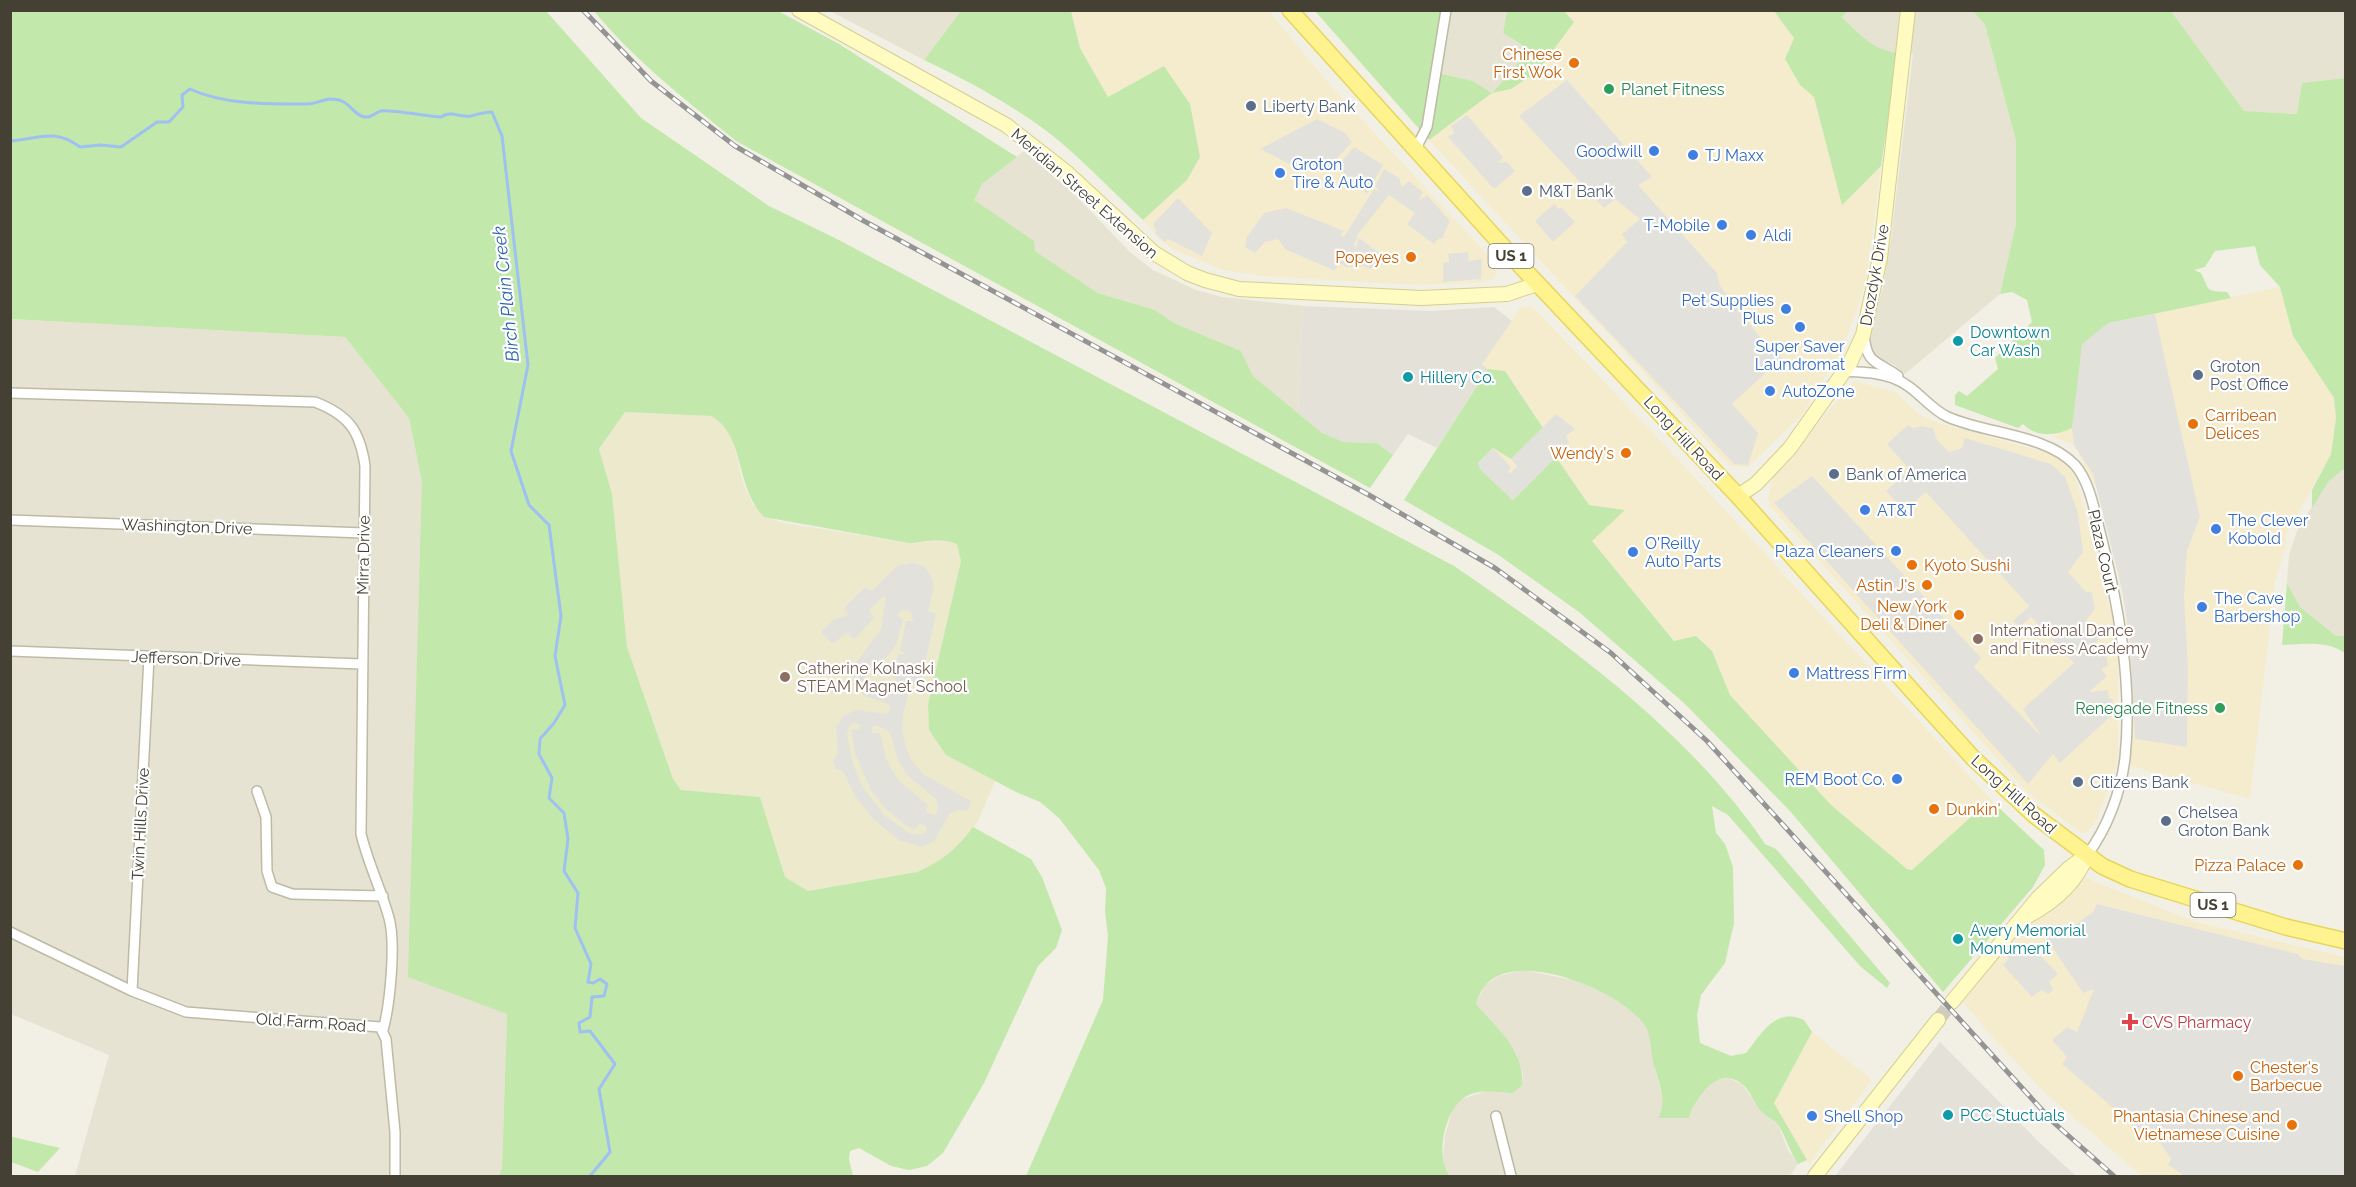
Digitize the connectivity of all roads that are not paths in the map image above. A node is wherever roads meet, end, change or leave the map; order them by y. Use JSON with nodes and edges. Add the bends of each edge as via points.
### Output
{"nodes":[{"id":1,"x":799,"y":10,"type":"edge"},
{"id":2,"x":1290,"y":10,"type":"edge"},
{"id":3,"x":1446,"y":10,"type":"edge"},
{"id":4,"x":1908,"y":10,"type":"edge"},
{"id":5,"x":1415,"y":150,"type":"junction"},
{"id":6,"x":1537,"y":284,"type":"junction"},
{"id":7,"x":1864,"y":332,"type":"junction"},
{"id":8,"x":1843,"y":371,"type":"junction"},
{"id":9,"x":1909,"y":386,"type":"junction"},
{"id":10,"x":10,"y":393,"type":"edge"},
{"id":11,"x":1738,"y":496,"type":"junction"},
{"id":12,"x":10,"y":520,"type":"edge"},
{"id":13,"x":364,"y":533,"type":"junction"},
{"id":14,"x":10,"y":651,"type":"edge"},
{"id":15,"x":149,"y":657,"type":"junction"},
{"id":16,"x":362,"y":664,"type":"junction"},
{"id":17,"x":258,"y":791,"type":"dead end"},
{"id":18,"x":2087,"y":855,"type":"junction"},
{"id":19,"x":382,"y":896,"type":"junction"},
{"id":20,"x":10,"y":932,"type":"edge"},
{"id":21,"x":2346,"y":940,"type":"edge"},
{"id":22,"x":132,"y":991,"type":"junction"},
{"id":23,"x":1953,"y":1002,"type":"tunnel mouth"},
{"id":24,"x":1938,"y":1020,"type":"tunnel mouth"},
{"id":25,"x":383,"y":1030,"type":"junction"},
{"id":26,"x":1496,"y":1116,"type":"dead end"},
{"id":27,"x":396,"y":1176,"type":"edge"},
{"id":28,"x":1511,"y":1176,"type":"edge"},
{"id":29,"x":1815,"y":1176,"type":"edge"}],
"edges":[{"from":1,"to":6,"type":"street","name":"Meridian Street Extension","via":[[1006,125],[1058,165],[1154,253],[1205,280],[1239,289],[1421,298],[1507,294]]},
{"from":2,"to":5,"type":"main road","name":"Long Hill Road","number":"US 1"},
{"from":3,"to":5,"type":"street","via":[[1427,127]]},
{"from":4,"to":7,"type":"street","name":"Drozdyk Drive","via":[[1880,258]]},
{"from":5,"to":6,"type":"main road","name":"Long Hill Road","number":"US 1"},
{"from":6,"to":11,"type":"main road","name":"Long Hill Road","number":"US 1"},
{"from":7,"to":8,"type":"street","name":"Drozdyk Drive"},
{"from":7,"to":9,"type":"street","name":"Plaza Court","via":[[1866,351],[1872,361]]},
{"from":8,"to":9,"type":"street","name":"Plaza Court","via":[[1884,375]]},
{"from":8,"to":11,"type":"street","name":"Drozdyk Drive","via":[[1790,448],[1756,484]]},
{"from":9,"to":18,"type":"street","name":"Plaza Court","via":[[1947,417],[2065,456],[2077,467],[2088,490],[2121,631],[2126,736],[2116,795],[2101,834]]},
{"from":10,"to":13,"type":"street","name":"Mirra Drive","via":[[315,402],[346,420],[361,439],[365,466]]},
{"from":11,"to":18,"type":"main road","name":"Long Hill Road","number":"US 1","via":[[1973,758],[2034,815]]},
{"from":12,"to":13,"type":"street","name":"Washington Drive"},
{"from":13,"to":16,"type":"street","name":"Mirra Drive"},
{"from":14,"to":15,"type":"street","name":"Jefferson Drive"},
{"from":15,"to":16,"type":"street","name":"Jefferson Drive"},
{"from":15,"to":22,"type":"street","name":"Twin Hills Drive"},
{"from":16,"to":19,"type":"street","name":"Mirra Drive","via":[[361,834]]},
{"from":17,"to":19,"type":"street","via":[[266,817],[267,872],[272,886],[292,894]]},
{"from":18,"to":21,"type":"main road","number":"US 1","via":[[2102,866],[2161,890],[2286,927]]},
{"from":18,"to":23,"type":"street","via":[[2060,877],[1994,948]]},
{"from":19,"to":25,"type":"street","name":"Mirra Drive","via":[[392,942],[388,1014]]},
{"from":20,"to":22,"type":"street","name":"Old Farm Road"},
{"from":22,"to":25,"type":"street","name":"Old Farm Road","via":[[172,1008],[202,1015],[373,1025]]},
{"from":24,"to":29,"type":"street"},
{"from":25,"to":27,"type":"street","name":"Old Farm Road"},
{"from":26,"to":28,"type":"street"}]}
